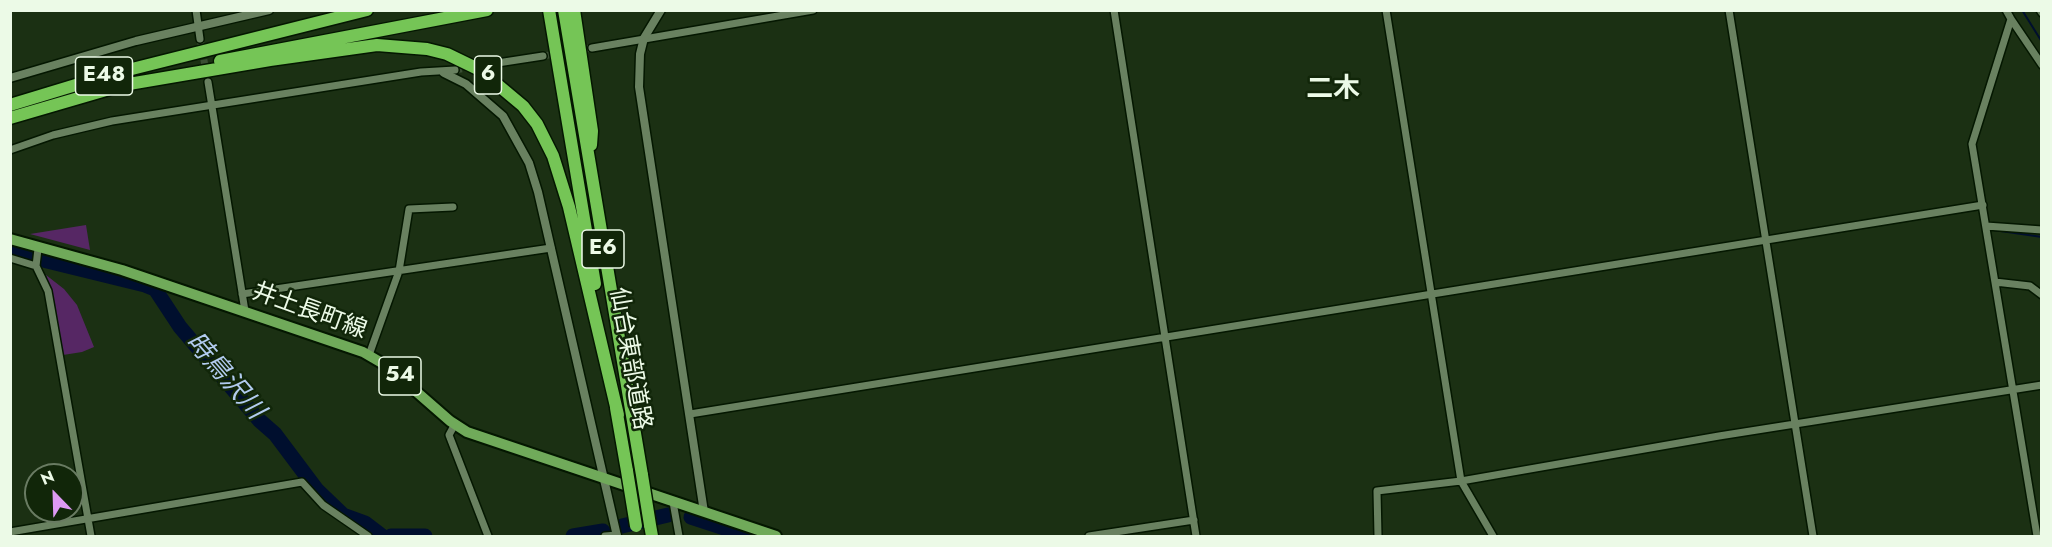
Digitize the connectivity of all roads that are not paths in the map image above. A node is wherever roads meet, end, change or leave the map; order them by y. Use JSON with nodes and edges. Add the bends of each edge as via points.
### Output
{"nodes":[{"id":1,"x":196,"y":10,"type":"edge"},
{"id":2,"x":269,"y":10,"type":"edge"},
{"id":3,"x":367,"y":10,"type":"edge"},
{"id":4,"x":446,"y":10,"type":"edge"},
{"id":5,"x":487,"y":10,"type":"edge"},
{"id":6,"x":549,"y":10,"type":"edge"},
{"id":7,"x":661,"y":10,"type":"edge"},
{"id":8,"x":813,"y":10,"type":"edge"},
{"id":9,"x":1114,"y":10,"type":"edge"},
{"id":10,"x":1386,"y":10,"type":"edge"},
{"id":11,"x":1729,"y":10,"type":"edge"},
{"id":12,"x":2006,"y":10,"type":"edge"},
{"id":13,"x":570,"y":16,"type":"edge"},
{"id":14,"x":2011,"y":19,"type":"junction"},
{"id":15,"x":198,"y":26,"type":"junction"},
{"id":16,"x":644,"y":38,"type":"junction"},
{"id":17,"x":200,"y":39,"type":"tunnel mouth"},
{"id":18,"x":592,"y":48,"type":"tunnel mouth"},
{"id":19,"x":199,"y":54,"type":"junction"},
{"id":20,"x":543,"y":56,"type":"tunnel mouth"},
{"id":21,"x":491,"y":64,"type":"tunnel mouth"},
{"id":22,"x":2042,"y":65,"type":"edge"},
{"id":23,"x":455,"y":70,"type":"tunnel mouth"},
{"id":24,"x":444,"y":73,"type":"junction"},
{"id":25,"x":10,"y":78,"type":"edge"},
{"id":26,"x":208,"y":81,"type":"tunnel mouth"},
{"id":27,"x":123,"y":85,"type":"junction"},
{"id":28,"x":10,"y":105,"type":"edge"},
{"id":29,"x":211,"y":105,"type":"junction"},
{"id":30,"x":10,"y":118,"type":"edge"},
{"id":31,"x":10,"y":150,"type":"edge"},
{"id":32,"x":1983,"y":206,"type":"junction"},
{"id":33,"x":453,"y":207,"type":"dead end"},
{"id":34,"x":1986,"y":226,"type":"junction"},
{"id":35,"x":2042,"y":230,"type":"edge"},
{"id":36,"x":10,"y":239,"type":"edge"},
{"id":37,"x":1765,"y":240,"type":"junction"},
{"id":38,"x":551,"y":248,"type":"junction"},
{"id":39,"x":38,"y":249,"type":"junction"},
{"id":40,"x":10,"y":258,"type":"edge"},
{"id":41,"x":36,"y":266,"type":"junction"},
{"id":42,"x":399,"y":271,"type":"junction"},
{"id":43,"x":1995,"y":282,"type":"junction"},
{"id":44,"x":242,"y":294,"type":"junction"},
{"id":45,"x":1430,"y":295,"type":"junction"},
{"id":46,"x":2042,"y":295,"type":"edge"},
{"id":47,"x":245,"y":311,"type":"junction"},
{"id":48,"x":1165,"y":336,"type":"junction"},
{"id":49,"x":369,"y":355,"type":"junction"},
{"id":50,"x":2042,"y":385,"type":"edge"},
{"id":51,"x":2012,"y":391,"type":"junction"},
{"id":52,"x":690,"y":414,"type":"junction"},
{"id":53,"x":618,"y":415,"type":"junction"},
{"id":54,"x":455,"y":424,"type":"junction"},
{"id":55,"x":1796,"y":425,"type":"junction"},
{"id":56,"x":604,"y":479,"type":"junction"},
{"id":57,"x":1461,"y":481,"type":"junction"},
{"id":58,"x":673,"y":502,"type":"junction"},
{"id":59,"x":704,"y":512,"type":"junction"},
{"id":60,"x":87,"y":518,"type":"junction"},
{"id":61,"x":1194,"y":519,"type":"junction"},
{"id":62,"x":637,"y":531,"type":"edge"},
{"id":63,"x":651,"y":531,"type":"edge"},
{"id":64,"x":10,"y":532,"type":"edge"},
{"id":65,"x":761,"y":534,"type":"edge"},
{"id":66,"x":617,"y":536,"type":"edge"},
{"id":67,"x":91,"y":537,"type":"edge"},
{"id":68,"x":368,"y":537,"type":"edge"},
{"id":69,"x":488,"y":537,"type":"edge"},
{"id":70,"x":605,"y":537,"type":"edge"},
{"id":71,"x":679,"y":537,"type":"edge"},
{"id":72,"x":776,"y":537,"type":"edge"},
{"id":73,"x":1089,"y":537,"type":"edge"},
{"id":74,"x":1196,"y":537,"type":"edge"},
{"id":75,"x":1378,"y":537,"type":"edge"},
{"id":76,"x":1492,"y":537,"type":"edge"},
{"id":77,"x":1813,"y":537,"type":"edge"},
{"id":78,"x":2037,"y":537,"type":"edge"}],
"edges":[{"from":1,"to":15,"type":"street"},
{"from":2,"to":15,"type":"street"},
{"from":3,"to":19,"type":"highway"},
{"from":4,"to":19,"type":"highway"},
{"from":5,"to":27,"type":"highway","via":[[267,51],[152,75]]},
{"from":6,"to":53,"type":"highway","name":"仙台東部道路","number":"E6"},
{"from":7,"to":16,"type":"street"},
{"from":8,"to":16,"type":"street"},
{"from":9,"to":48,"type":"street"},
{"from":10,"to":45,"type":"street"},
{"from":11,"to":37,"type":"street"},
{"from":12,"to":14,"type":"street"},
{"from":13,"to":63,"type":"highway","name":"仙台東部道路","number":"E6","bridge":true,"via":[[589,167]]},
{"from":14,"to":22,"type":"street"},
{"from":14,"to":32,"type":"street","via":[[1972,144]]},
{"from":15,"to":17,"type":"street"},
{"from":15,"to":25,"type":"street","via":[[136,40]]},
{"from":16,"to":18,"type":"street"},
{"from":16,"to":52,"type":"street","via":[[639,87]]},
{"from":19,"to":28,"type":"highway","number":"E48","via":[[112,74]]},
{"from":20,"to":21,"type":"street"},
{"from":23,"to":24,"type":"street"},
{"from":24,"to":29,"type":"street","via":[[421,72]]},
{"from":24,"to":38,"type":"street","via":[[453,75],[486,99],[517,138],[532,172]]},
{"from":26,"to":29,"type":"street"},
{"from":27,"to":30,"type":"highway","number":"E48"},
{"from":27,"to":53,"type":"highway","number":"6","via":[[377,45],[427,49],[487,74],[523,106],[553,156],[569,207]]},
{"from":29,"to":31,"type":"street","via":[[112,121]]},
{"from":29,"to":44,"type":"street"},
{"from":32,"to":34,"type":"street"},
{"from":32,"to":37,"type":"street"},
{"from":33,"to":42,"type":"street","via":[[410,209]]},
{"from":34,"to":35,"type":"street"},
{"from":34,"to":43,"type":"street"},
{"from":36,"to":39,"type":"main road","name":"井土長町線","number":"54"},
{"from":37,"to":45,"type":"street"},
{"from":37,"to":55,"type":"street"},
{"from":38,"to":42,"type":"street"},
{"from":38,"to":56,"type":"street"},
{"from":39,"to":41,"type":"street"},
{"from":39,"to":47,"type":"main road","name":"井土長町線","number":"54","via":[[122,270]]},
{"from":40,"to":41,"type":"street"},
{"from":41,"to":60,"type":"street","via":[[48,291]]},
{"from":42,"to":44,"type":"street"},
{"from":42,"to":49,"type":"street"},
{"from":43,"to":46,"type":"street","via":[[2030,286]]},
{"from":43,"to":51,"type":"street"},
{"from":44,"to":47,"type":"street"},
{"from":45,"to":48,"type":"street"},
{"from":45,"to":57,"type":"street"},
{"from":47,"to":49,"type":"main road","name":"井土長町線","number":"54"},
{"from":48,"to":52,"type":"street"},
{"from":48,"to":61,"type":"street"},
{"from":49,"to":54,"type":"main road","name":"井土長町線","number":"54"},
{"from":50,"to":51,"type":"street"},
{"from":51,"to":55,"type":"street"},
{"from":51,"to":78,"type":"street"},
{"from":52,"to":59,"type":"street"},
{"from":53,"to":62,"type":"highway","name":"仙台東部道路","number":"E6","bridge":true},
{"from":54,"to":56,"type":"main road","name":"井土長町線","number":"54","via":[[491,441]]},
{"from":54,"to":69,"type":"street","via":[[449,435]]},
{"from":55,"to":57,"type":"street"},
{"from":55,"to":77,"type":"street"},
{"from":56,"to":58,"type":"main road","name":"井土長町線","number":"54"},
{"from":56,"to":66,"type":"street"},
{"from":57,"to":75,"type":"street","via":[[1377,492]]},
{"from":57,"to":76,"type":"street"},
{"from":58,"to":59,"type":"main road","name":"井土長町線","number":"54"},
{"from":58,"to":71,"type":"street"},
{"from":59,"to":65,"type":"main road","name":"井土長町線","number":"54"},
{"from":60,"to":64,"type":"street"},
{"from":60,"to":67,"type":"street"},
{"from":60,"to":68,"type":"street","via":[[302,482],[323,505]]},
{"from":61,"to":73,"type":"street"},
{"from":61,"to":74,"type":"street"},
{"from":65,"to":72,"type":"main road","name":"井土長町線","number":"54"},
{"from":66,"to":70,"type":"street"}]}
